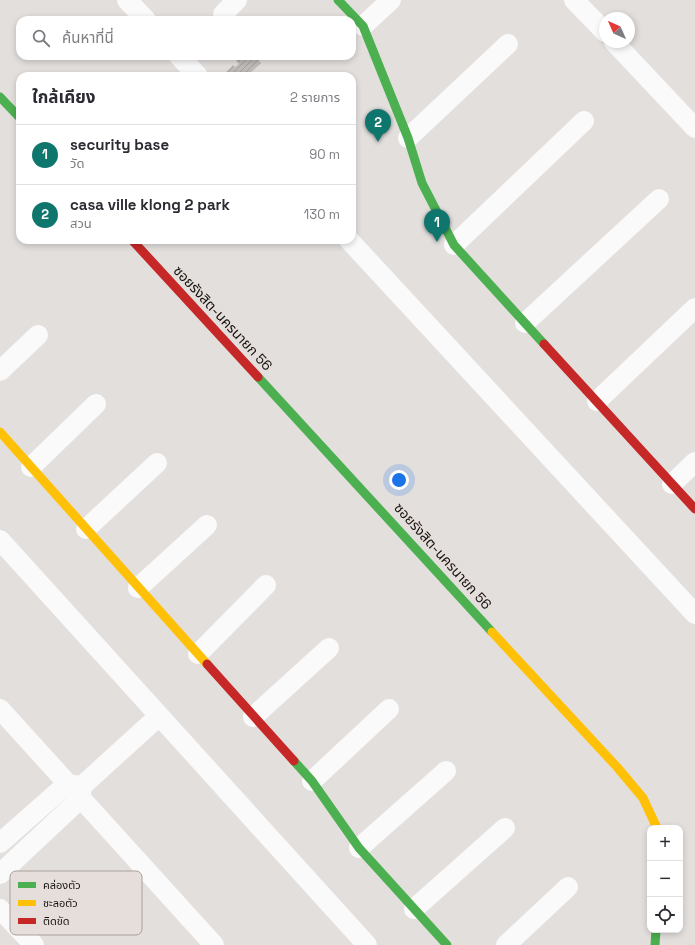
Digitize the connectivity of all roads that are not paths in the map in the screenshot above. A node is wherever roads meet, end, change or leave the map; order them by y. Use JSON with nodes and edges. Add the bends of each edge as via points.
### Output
{"nodes":[{"id":1,"x":128,"y":0,"type":"edge"},
{"id":2,"x":237,"y":0,"type":"edge"},
{"id":3,"x":338,"y":0,"type":"edge"},
{"id":4,"x":391,"y":0,"type":"edge"},
{"id":5,"x":574,"y":0,"type":"edge"},
{"id":6,"x":223,"y":14,"type":"dead end"},
{"id":7,"x":142,"y":16,"type":"edge"},
{"id":8,"x":353,"y":16,"type":"edge"},
{"id":9,"x":356,"y":19,"type":"edge"},
{"id":10,"x":363,"y":26,"type":"junction"},
{"id":11,"x":599,"y":26,"type":"edge"},
{"id":12,"x":508,"y":44,"type":"dead end"},
{"id":13,"x":620,"y":48,"type":"edge"},
{"id":14,"x":183,"y":60,"type":"edge"},
{"id":15,"x":194,"y":72,"type":"edge"},
{"id":16,"x":0,"y":97,"type":"edge"},
{"id":17,"x":16,"y":114,"type":"edge"},
{"id":18,"x":584,"y":121,"type":"dead end"},
{"id":19,"x":695,"y":128,"type":"edge"},
{"id":20,"x":408,"y":138,"type":"junction"},
{"id":21,"x":659,"y":199,"type":"dead end"},
{"id":22,"x":136,"y":244,"type":"edge"},
{"id":23,"x":353,"y":244,"type":"edge"},
{"id":24,"x":454,"y":245,"type":"junction"},
{"id":25,"x":695,"y":308,"type":"edge"},
{"id":26,"x":525,"y":323,"type":"junction"},
{"id":27,"x":38,"y":335,"type":"dead end"},
{"id":28,"x":0,"y":372,"type":"edge"},
{"id":29,"x":597,"y":401,"type":"junction"},
{"id":30,"x":96,"y":404,"type":"dead end"},
{"id":31,"x":0,"y":432,"type":"edge"},
{"id":32,"x":695,"y":462,"type":"edge"},
{"id":33,"x":157,"y":463,"type":"dead end"},
{"id":34,"x":31,"y":467,"type":"junction"},
{"id":35,"x":672,"y":484,"type":"junction"},
{"id":36,"x":695,"y":509,"type":"edge"},
{"id":37,"x":207,"y":526,"type":"dead end"},
{"id":38,"x":86,"y":529,"type":"junction"},
{"id":39,"x":0,"y":540,"type":"edge"},
{"id":40,"x":266,"y":585,"type":"dead end"},
{"id":41,"x":138,"y":588,"type":"junction"},
{"id":42,"x":695,"y":614,"type":"edge"},
{"id":43,"x":329,"y":648,"type":"dead end"},
{"id":44,"x":198,"y":654,"type":"junction"},
{"id":45,"x":389,"y":709,"type":"dead end"},
{"id":46,"x":0,"y":710,"type":"edge"},
{"id":47,"x":159,"y":716,"type":"junction"},
{"id":48,"x":253,"y":717,"type":"junction"},
{"id":49,"x":446,"y":771,"type":"dead end"},
{"id":50,"x":312,"y":781,"type":"junction"},
{"id":51,"x":77,"y":790,"type":"junction"},
{"id":52,"x":656,"y":825,"type":"edge"},
{"id":53,"x":505,"y":828,"type":"dead end"},
{"id":54,"x":0,"y":843,"type":"edge"},
{"id":55,"x":359,"y":848,"type":"junction"},
{"id":56,"x":0,"y":874,"type":"edge"},
{"id":57,"x":568,"y":887,"type":"dead end"},
{"id":58,"x":0,"y":908,"type":"edge"},
{"id":59,"x":414,"y":909,"type":"junction"},
{"id":60,"x":10,"y":919,"type":"edge"},
{"id":61,"x":656,"y":933,"type":"edge"},
{"id":62,"x":25,"y":935,"type":"edge"},
{"id":63,"x":34,"y":945,"type":"edge"},
{"id":64,"x":214,"y":945,"type":"edge"},
{"id":65,"x":366,"y":945,"type":"edge"},
{"id":66,"x":447,"y":945,"type":"edge"},
{"id":67,"x":506,"y":945,"type":"edge"},
{"id":68,"x":654,"y":945,"type":"edge"}],
"edges":[{"from":1,"to":7,"type":"street"},
{"from":2,"to":6,"type":"street"},
{"from":3,"to":8,"type":"street"},
{"from":4,"to":10,"type":"street"},
{"from":5,"to":11,"type":"street"},
{"from":9,"to":10,"type":"street"},
{"from":10,"to":20,"type":"street"},
{"from":12,"to":20,"type":"street"},
{"from":13,"to":19,"type":"street"},
{"from":14,"to":15,"type":"street"},
{"from":16,"to":17,"type":"street"},
{"from":18,"to":24,"type":"street"},
{"from":20,"to":24,"type":"street","via":[[422,183]]},
{"from":21,"to":26,"type":"street"},
{"from":22,"to":52,"type":"street","name":"ซอยรังสิต-นครนายก 56","via":[[617,767],[643,798]]},
{"from":23,"to":42,"type":"street"},
{"from":24,"to":26,"type":"street"},
{"from":25,"to":29,"type":"street"},
{"from":26,"to":29,"type":"street"},
{"from":27,"to":28,"type":"street"},
{"from":29,"to":35,"type":"street"},
{"from":30,"to":34,"type":"street"},
{"from":31,"to":34,"type":"street"},
{"from":32,"to":35,"type":"street"},
{"from":33,"to":38,"type":"street"},
{"from":34,"to":38,"type":"street"},
{"from":35,"to":36,"type":"street"},
{"from":37,"to":41,"type":"street"},
{"from":38,"to":41,"type":"street"},
{"from":39,"to":47,"type":"street"},
{"from":40,"to":44,"type":"street"},
{"from":41,"to":44,"type":"street"},
{"from":43,"to":48,"type":"street"},
{"from":44,"to":48,"type":"street"},
{"from":45,"to":50,"type":"street"},
{"from":46,"to":51,"type":"street"},
{"from":47,"to":51,"type":"street"},
{"from":47,"to":65,"type":"street"},
{"from":48,"to":50,"type":"street"},
{"from":49,"to":55,"type":"street"},
{"from":50,"to":55,"type":"street"},
{"from":51,"to":54,"type":"street"},
{"from":51,"to":56,"type":"street"},
{"from":51,"to":64,"type":"street"},
{"from":53,"to":59,"type":"street"},
{"from":55,"to":59,"type":"street"},
{"from":57,"to":67,"type":"street"},
{"from":58,"to":60,"type":"street"},
{"from":59,"to":66,"type":"street"},
{"from":61,"to":68,"type":"street"},
{"from":62,"to":63,"type":"street"}]}
